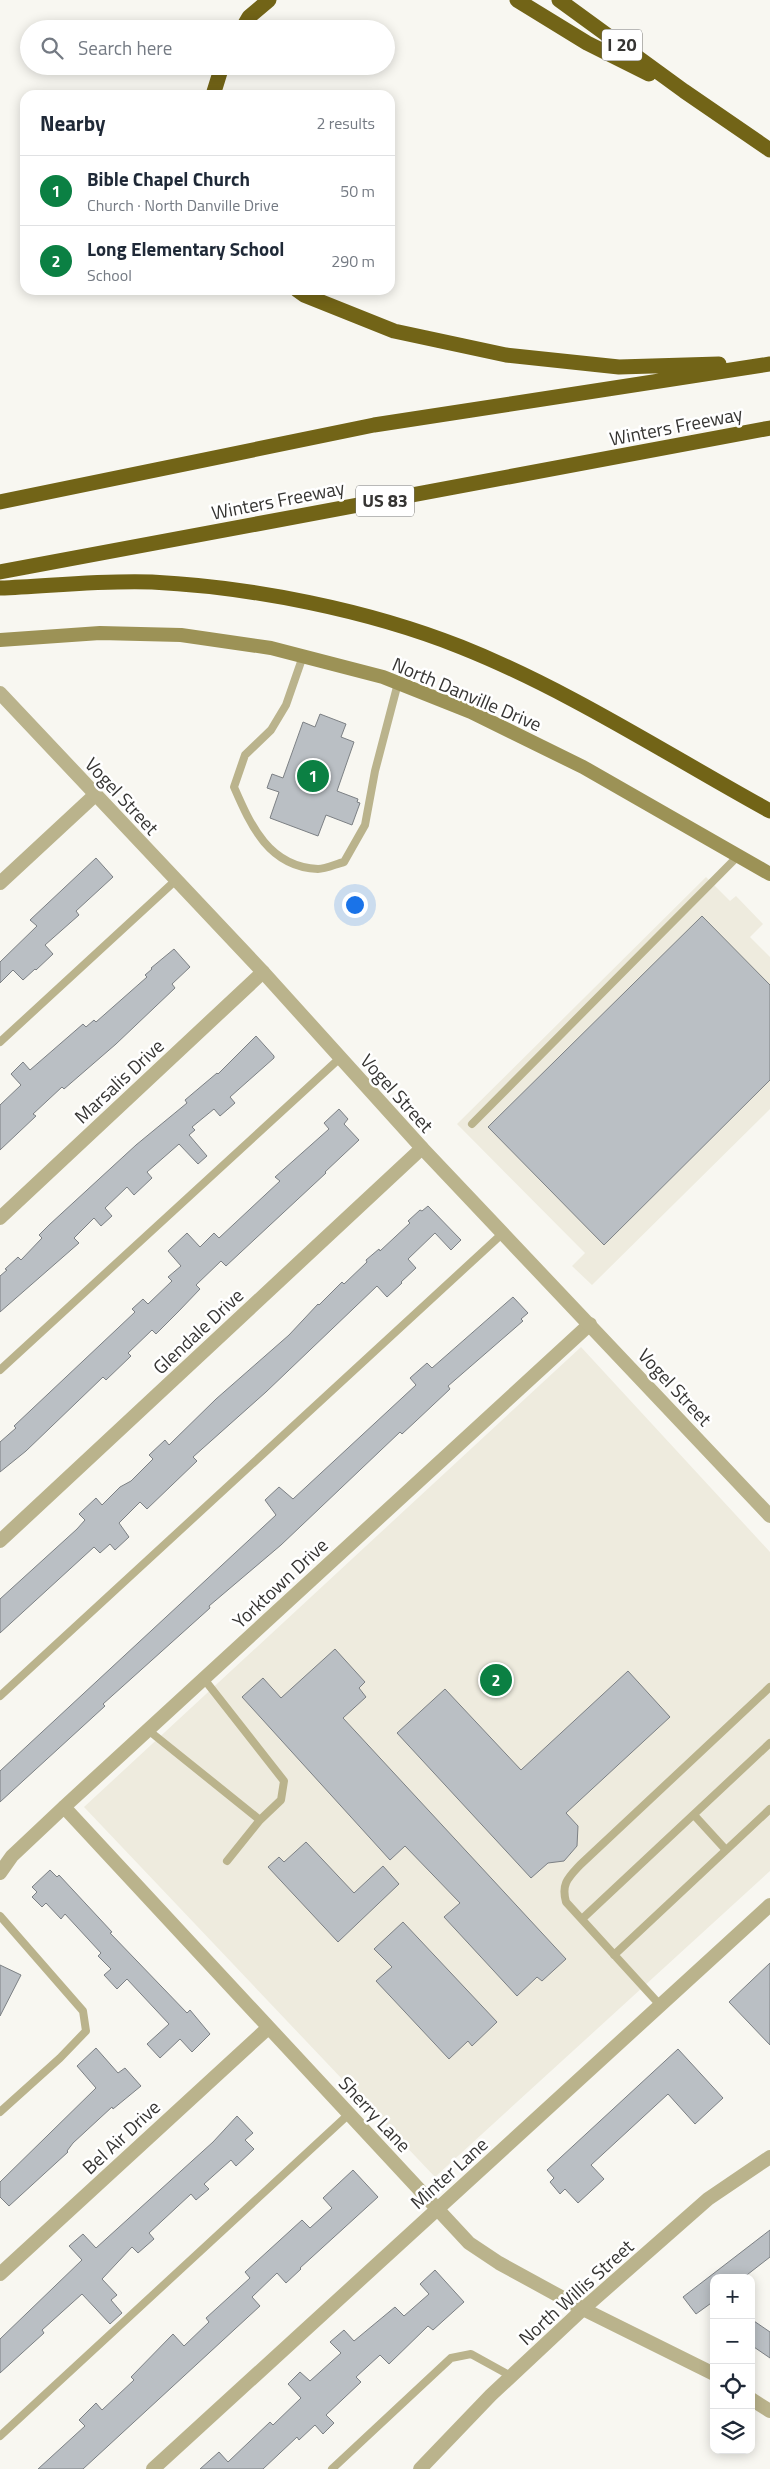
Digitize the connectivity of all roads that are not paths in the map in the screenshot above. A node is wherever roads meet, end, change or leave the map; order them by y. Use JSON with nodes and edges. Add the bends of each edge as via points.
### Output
{"nodes":[{"id":1,"x":269,"y":0,"type":"edge"},
{"id":2,"x":517,"y":0,"type":"edge"},
{"id":3,"x":559,"y":0,"type":"edge"},
{"id":4,"x":248,"y":20,"type":"edge"},
{"id":5,"x":219,"y":75,"type":"edge"},
{"id":6,"x":215,"y":90,"type":"edge"},
{"id":7,"x":684,"y":91,"type":"junction"},
{"id":8,"x":770,"y":150,"type":"edge"},
{"id":9,"x":304,"y":295,"type":"edge"},
{"id":10,"x":770,"y":364,"type":"edge"},
{"id":11,"x":770,"y":428,"type":"edge"},
{"id":12,"x":0,"y":502,"type":"edge"},
{"id":13,"x":0,"y":572,"type":"edge"},
{"id":14,"x":0,"y":588,"type":"edge"},
{"id":15,"x":0,"y":640,"type":"edge"},
{"id":16,"x":303,"y":656,"type":"junction"},
{"id":17,"x":398,"y":683,"type":"junction"},
{"id":18,"x":0,"y":693,"type":"edge"},
{"id":19,"x":95,"y":795,"type":"junction"},
{"id":20,"x":770,"y":811,"type":"edge"},
{"id":21,"x":738,"y":856,"type":"junction"},
{"id":22,"x":770,"y":874,"type":"edge"},
{"id":23,"x":176,"y":880,"type":"junction"},
{"id":24,"x":0,"y":883,"type":"edge"},
{"id":25,"x":263,"y":972,"type":"junction"},
{"id":26,"x":0,"y":1042,"type":"edge"},
{"id":27,"x":340,"y":1058,"type":"junction"},
{"id":28,"x":472,"y":1124,"type":"dead end"},
{"id":29,"x":422,"y":1148,"type":"junction"},
{"id":30,"x":0,"y":1218,"type":"edge"},
{"id":31,"x":503,"y":1233,"type":"junction"},
{"id":32,"x":590,"y":1324,"type":"junction"},
{"id":33,"x":0,"y":1370,"type":"edge"},
{"id":34,"x":770,"y":1516,"type":"edge"},
{"id":35,"x":0,"y":1541,"type":"edge"},
{"id":36,"x":204,"y":1679,"type":"junction"},
{"id":37,"x":770,"y":1687,"type":"edge"},
{"id":38,"x":0,"y":1696,"type":"edge"},
{"id":39,"x":148,"y":1730,"type":"junction"},
{"id":40,"x":770,"y":1743,"type":"edge"},
{"id":41,"x":64,"y":1807,"type":"junction"},
{"id":42,"x":770,"y":1809,"type":"edge"},
{"id":43,"x":694,"y":1815,"type":"junction"},
{"id":44,"x":260,"y":1820,"type":"junction"},
{"id":45,"x":726,"y":1850,"type":"junction"},
{"id":46,"x":227,"y":1861,"type":"dead end"},
{"id":47,"x":0,"y":1873,"type":"edge"},
{"id":48,"x":770,"y":1905,"type":"edge"},
{"id":49,"x":0,"y":1916,"type":"edge"},
{"id":50,"x":582,"y":1919,"type":"junction"},
{"id":51,"x":614,"y":1955,"type":"junction"},
{"id":52,"x":660,"y":2005,"type":"junction"},
{"id":53,"x":268,"y":2028,"type":"junction"},
{"id":54,"x":0,"y":2112,"type":"edge"},
{"id":55,"x":349,"y":2114,"type":"junction"},
{"id":56,"x":770,"y":2157,"type":"edge"},
{"id":57,"x":438,"y":2208,"type":"junction"},
{"id":58,"x":0,"y":2274,"type":"edge"},
{"id":59,"x":584,"y":2309,"type":"junction"},
{"id":60,"x":710,"y":2372,"type":"edge"},
{"id":61,"x":511,"y":2376,"type":"junction"},
{"id":62,"x":755,"y":2401,"type":"edge"},
{"id":63,"x":770,"y":2411,"type":"edge"},
{"id":64,"x":0,"y":2436,"type":"edge"},
{"id":65,"x":153,"y":2469,"type":"edge"},
{"id":66,"x":332,"y":2469,"type":"edge"},
{"id":67,"x":420,"y":2469,"type":"edge"}],
"edges":[{"from":1,"to":4,"type":"highway"},
{"from":2,"to":7,"type":"highway","via":[[586,43]]},
{"from":3,"to":7,"type":"highway","number":"I 20"},
{"from":5,"to":6,"type":"highway"},
{"from":7,"to":8,"type":"highway","number":"I 20"},
{"from":9,"to":10,"type":"highway","via":[[394,331],[506,355],[619,367]]},
{"from":10,"to":12,"type":"highway","via":[[374,424]]},
{"from":11,"to":13,"type":"highway","name":"Winters Freeway","number":"US 83"},
{"from":14,"to":20,"type":"highway","via":[[152,582],[264,594],[372,617],[461,647],[561,693]]},
{"from":15,"to":16,"type":"main road","name":"North Danville Drive","via":[[100,633],[181,635]]},
{"from":16,"to":17,"type":"main road","name":"North Danville Drive"},
{"from":16,"to":17,"type":"lane","via":[[286,705],[271,730],[245,755],[234,787],[262,843],[292,864],[320,869],[344,862],[365,825]]},
{"from":17,"to":21,"type":"main road","name":"North Danville Drive","via":[[471,712],[583,767]]},
{"from":18,"to":19,"type":"street","name":"Vogel Street"},
{"from":19,"to":23,"type":"street","name":"Vogel Street"},
{"from":19,"to":24,"type":"street"},
{"from":21,"to":22,"type":"main road","name":"North Danville Drive"},
{"from":21,"to":28,"type":"lane"},
{"from":23,"to":25,"type":"street","name":"Vogel Street"},
{"from":23,"to":26,"type":"lane"},
{"from":25,"to":27,"type":"street","name":"Vogel Street"},
{"from":25,"to":30,"type":"street","name":"Marsalis Drive"},
{"from":27,"to":29,"type":"street","name":"Vogel Street"},
{"from":27,"to":33,"type":"lane"},
{"from":29,"to":31,"type":"street","name":"Vogel Street"},
{"from":29,"to":35,"type":"street","name":"Glendale Drive"},
{"from":31,"to":32,"type":"street","name":"Vogel Street"},
{"from":31,"to":38,"type":"lane"},
{"from":32,"to":34,"type":"street","name":"Vogel Street"},
{"from":32,"to":36,"type":"street","name":"Yorktown Drive"},
{"from":36,"to":39,"type":"street","name":"Yorktown Drive"},
{"from":36,"to":44,"type":"lane","via":[[284,1781],[281,1800]]},
{"from":37,"to":50,"type":"lane","via":[[567,1880],[563,1891],[566,1902]]},
{"from":39,"to":41,"type":"street","name":"Yorktown Drive"},
{"from":39,"to":44,"type":"lane"},
{"from":40,"to":43,"type":"lane"},
{"from":41,"to":47,"type":"street","name":"Yorktown Drive","via":[[12,1856]]},
{"from":41,"to":53,"type":"street","name":"Sherry Lane"},
{"from":42,"to":45,"type":"lane"},
{"from":43,"to":45,"type":"lane"},
{"from":43,"to":50,"type":"lane"},
{"from":44,"to":46,"type":"lane"},
{"from":45,"to":51,"type":"lane"},
{"from":48,"to":52,"type":"street","name":"Minter Lane"},
{"from":49,"to":54,"type":"lane","via":[[83,2011],[86,2031]]},
{"from":50,"to":51,"type":"lane"},
{"from":51,"to":52,"type":"lane"},
{"from":52,"to":57,"type":"street","name":"Minter Lane"},
{"from":53,"to":55,"type":"street","name":"Sherry Lane"},
{"from":53,"to":58,"type":"street","name":"Bel Air Drive"},
{"from":55,"to":57,"type":"street","name":"Sherry Lane"},
{"from":55,"to":64,"type":"lane"},
{"from":56,"to":59,"type":"street","name":"North Willis Street","via":[[708,2199]]},
{"from":57,"to":59,"type":"street","name":"Sherry Lane","via":[[469,2243]]},
{"from":57,"to":65,"type":"street","name":"Minter Lane"},
{"from":59,"to":60,"type":"street","name":"Sherry Lane"},
{"from":59,"to":61,"type":"street","name":"North Willis Street"},
{"from":61,"to":66,"type":"lane","via":[[470,2354],[451,2358]]},
{"from":61,"to":67,"type":"street","name":"North Willis Street"},
{"from":62,"to":63,"type":"street"}]}
